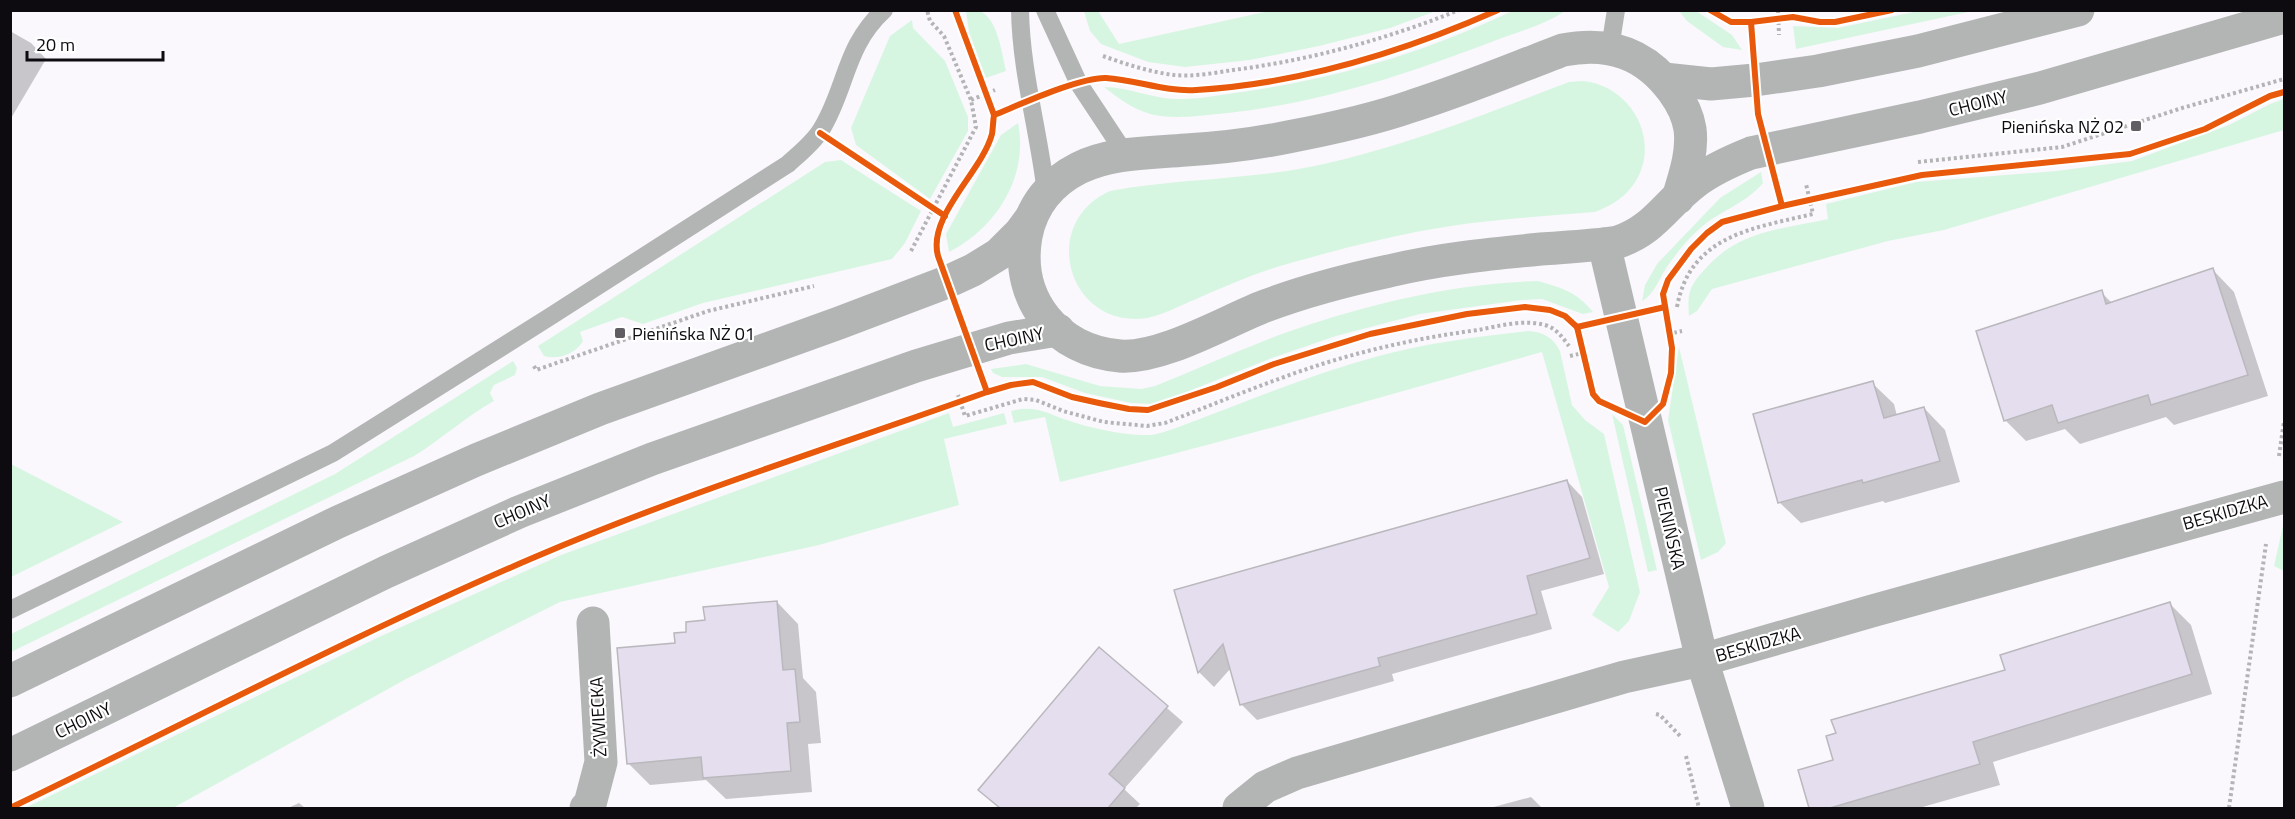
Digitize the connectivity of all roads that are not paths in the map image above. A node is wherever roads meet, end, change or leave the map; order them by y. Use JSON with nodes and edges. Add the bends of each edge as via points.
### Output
{"nodes":[{"id":1,"x":884,"y":10,"type":"edge"},
{"id":2,"x":1020,"y":10,"type":"edge"},
{"id":3,"x":1045,"y":10,"type":"edge"},
{"id":4,"x":1616,"y":10,"type":"edge"},
{"id":5,"x":2079,"y":10,"type":"edge"},
{"id":6,"x":2284,"y":17,"type":"edge"},
{"id":7,"x":1610,"y":48,"type":"junction"},
{"id":8,"x":1664,"y":79,"type":"junction"},
{"id":9,"x":1126,"y":155,"type":"junction"},
{"id":10,"x":1678,"y":198,"type":"junction"},
{"id":11,"x":1039,"y":205,"type":"junction"},
{"id":12,"x":1604,"y":244,"type":"junction"},
{"id":13,"x":1058,"y":330,"type":"junction"},
{"id":14,"x":2278,"y":498,"type":"edge"},
{"id":15,"x":10,"y":610,"type":"edge"},
{"id":16,"x":593,"y":623,"type":"dead end"},
{"id":17,"x":1702,"y":660,"type":"junction"},
{"id":18,"x":10,"y":681,"type":"edge"},
{"id":19,"x":10,"y":755,"type":"edge"},
{"id":20,"x":586,"y":808,"type":"edge"},
{"id":21,"x":1239,"y":808,"type":"edge"},
{"id":22,"x":1748,"y":808,"type":"edge"}],
"edges":[{"from":1,"to":15,"type":"lane","via":[[857,42],[820,133],[788,164],[333,453]]},
{"from":2,"to":11,"type":"lane","via":[[1021,47],[1039,139]]},
{"from":3,"to":9,"type":"lane","via":[[1079,84]]},
{"from":4,"to":7,"type":"lane"},
{"from":5,"to":8,"type":"street","via":[[1918,51],[1818,71],[1711,84]]},
{"from":6,"to":10,"type":"street","name":"CHOINY","via":[[2030,91],[1751,153],[1708,173]]},
{"from":7,"to":8,"type":"street","via":[[1628,53]]},
{"from":7,"to":9,"type":"street","via":[[1563,50],[1433,99],[1349,125],[1266,141]]},
{"from":8,"to":10,"type":"street","via":[[1690,127],[1687,167]]},
{"from":9,"to":11,"type":"street","via":[[1082,166],[1067,175]]},
{"from":10,"to":12,"type":"street","name":"CHOINY","via":[[1638,235]]},
{"from":11,"to":13,"type":"street","name":"CHOINY","via":[[1025,244],[1026,278],[1038,310]]},
{"from":11,"to":18,"type":"street","via":[[999,254],[973,270],[600,409],[476,460],[338,522]]},
{"from":12,"to":13,"type":"street","name":"CHOINY","via":[[1475,256],[1390,270],[1270,304],[1184,341],[1137,355],[1095,352]]},
{"from":12,"to":17,"type":"street","name":"PIENIŃSKA"},
{"from":13,"to":19,"type":"street","name":"CHOINY","via":[[1009,338],[916,366],[662,456],[519,512],[386,572]]},
{"from":14,"to":17,"type":"street","name":"BESKIDZKA"},
{"from":16,"to":20,"type":"street","name":"ŻYWIECKA","via":[[601,762]]},
{"from":17,"to":21,"type":"street","name":"BESKIDZKA","via":[[1624,677],[1297,774],[1265,787]]},
{"from":17,"to":22,"type":"street","name":"PIENIŃSKA"}]}
